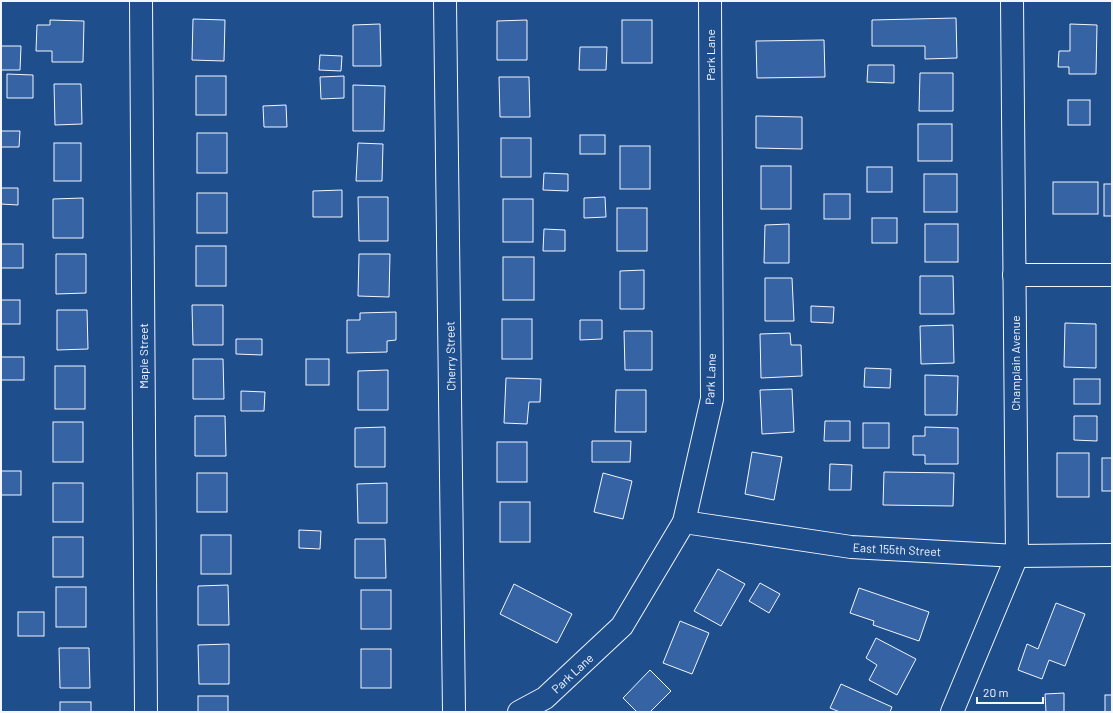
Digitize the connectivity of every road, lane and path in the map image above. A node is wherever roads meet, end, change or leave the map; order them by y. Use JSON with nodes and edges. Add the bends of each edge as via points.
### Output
{"nodes":[{"id":1,"x":141,"y":1,"type":"edge"},
{"id":2,"x":445,"y":1,"type":"edge"},
{"id":3,"x":710,"y":1,"type":"edge"},
{"id":4,"x":1012,"y":1,"type":"edge"},
{"id":5,"x":1014,"y":275,"type":"junction"},
{"id":6,"x":1112,"y":275,"type":"edge"},
{"id":7,"x":684,"y":522,"type":"junction"},
{"id":8,"x":1017,"y":556,"type":"junction"},
{"id":9,"x":1112,"y":556,"type":"edge"},
{"id":10,"x":146,"y":712,"type":"edge"},
{"id":11,"x":454,"y":712,"type":"edge"},
{"id":12,"x":519,"y":712,"type":"edge"},
{"id":13,"x":952,"y":712,"type":"edge"}],
"edges":[{"from":1,"to":10,"type":"street","name":"Maple Street"},
{"from":2,"to":11,"type":"street","name":"Cherry Street"},
{"from":3,"to":7,"type":"street","name":"Park Lane","via":[[712,399]]},
{"from":4,"to":5,"type":"street","name":"Champlain Avenue"},
{"from":5,"to":6,"type":"street"},
{"from":5,"to":8,"type":"street","name":"Champlain Avenue"},
{"from":7,"to":8,"type":"street","name":"East 155th Street","via":[[851,547]]},
{"from":7,"to":12,"type":"street","name":"Park Lane","via":[[622,626],[545,698]]},
{"from":8,"to":9,"type":"street","name":"East 155th Street"},
{"from":8,"to":13,"type":"street","name":"Champlain Avenue"}]}
